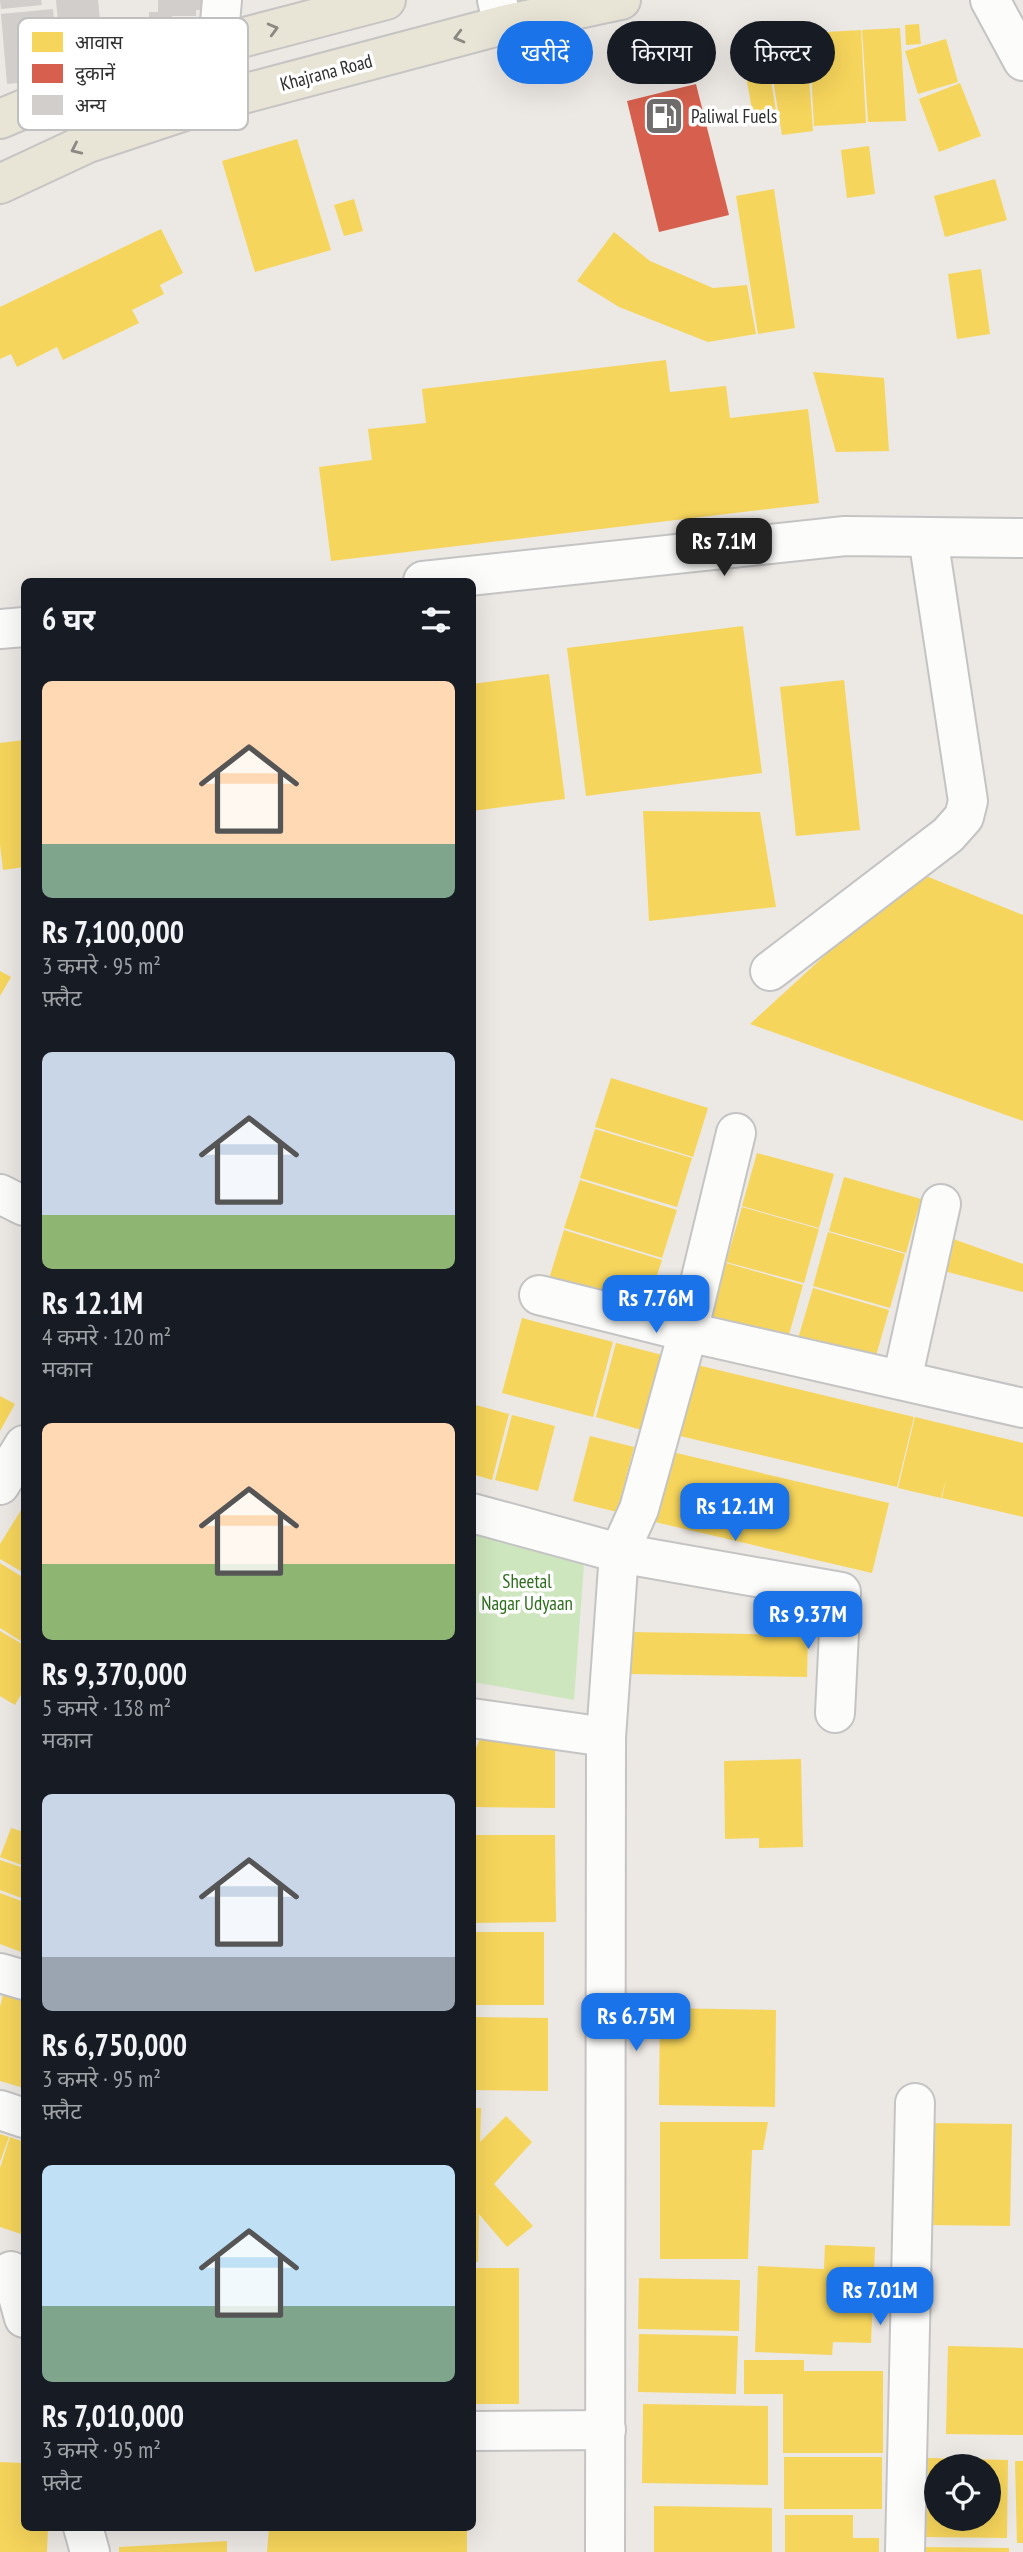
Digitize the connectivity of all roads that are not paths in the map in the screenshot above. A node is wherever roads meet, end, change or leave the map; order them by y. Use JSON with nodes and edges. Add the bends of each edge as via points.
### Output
{"nodes":[{"id":1,"x":222,"y":0,"type":"edge"},
{"id":2,"x":386,"y":0,"type":"edge"},
{"id":3,"x":621,"y":0,"type":"edge"},
{"id":4,"x":990,"y":0,"type":"edge"},
{"id":5,"x":500,"y":13,"type":"edge"},
{"id":6,"x":322,"y":16,"type":"junction"},
{"id":7,"x":220,"y":18,"type":"edge"},
{"id":8,"x":248,"y":36,"type":"edge"},
{"id":9,"x":1023,"y":61,"type":"edge"},
{"id":10,"x":337,"y":69,"type":"junction"},
{"id":11,"x":248,"y":93,"type":"edge"},
{"id":12,"x":18,"y":111,"type":"edge"},
{"id":13,"x":0,"y":119,"type":"edge"},
{"id":14,"x":129,"y":130,"type":"edge"},
{"id":15,"x":0,"y":184,"type":"edge"},
{"id":16,"x":928,"y":537,"type":"junction"},
{"id":17,"x":1023,"y":538,"type":"edge"},
{"id":18,"x":451,"y":578,"type":"edge"},
{"id":19,"x":21,"y":627,"type":"edge"},
{"id":20,"x":0,"y":629,"type":"edge"},
{"id":21,"x":769,"y":971,"type":"dead end"},
{"id":22,"x":737,"y":1133,"type":"dead end"},
{"id":23,"x":0,"y":1194,"type":"edge"},
{"id":24,"x":21,"y":1204,"type":"edge"},
{"id":25,"x":941,"y":1204,"type":"dead end"},
{"id":26,"x":540,"y":1295,"type":"dead end"},
{"id":27,"x":688,"y":1332,"type":"junction"},
{"id":28,"x":902,"y":1380,"type":"junction"},
{"id":29,"x":1023,"y":1408,"type":"edge"},
{"id":30,"x":21,"y":1450,"type":"edge"},
{"id":31,"x":0,"y":1485,"type":"edge"},
{"id":32,"x":476,"y":1514,"type":"edge"},
{"id":33,"x":619,"y":1553,"type":"junction"},
{"id":34,"x":835,"y":1713,"type":"dead end"},
{"id":35,"x":476,"y":1719,"type":"edge"},
{"id":36,"x":606,"y":1737,"type":"junction"},
{"id":37,"x":0,"y":1973,"type":"edge"},
{"id":38,"x":21,"y":1979,"type":"edge"},
{"id":39,"x":915,"y":2103,"type":"dead end"},
{"id":40,"x":0,"y":2110,"type":"edge"},
{"id":41,"x":21,"y":2117,"type":"edge"},
{"id":42,"x":11,"y":2272,"type":"dead end"},
{"id":43,"x":21,"y":2307,"type":"edge"},
{"id":44,"x":606,"y":2430,"type":"junction"},
{"id":45,"x":476,"y":2431,"type":"edge"},
{"id":46,"x":84,"y":2531,"type":"edge"},
{"id":47,"x":90,"y":2552,"type":"edge"},
{"id":48,"x":605,"y":2552,"type":"edge"},
{"id":49,"x":905,"y":2552,"type":"edge"}],
"edges":[{"from":1,"to":7,"type":"street"},
{"from":2,"to":6,"type":"main road"},
{"from":3,"to":5,"type":"main road","name":"Khajrana Road"},
{"from":4,"to":9,"type":"street"},
{"from":5,"to":10,"type":"main road","name":"Khajrana Road","one_way":true},
{"from":8,"to":6,"type":"main road","one_way":true},
{"from":6,"to":10,"type":"main road"},
{"from":10,"to":11,"type":"main road","name":"Khajrana Road","one_way":true},
{"from":12,"to":13,"type":"main road"},
{"from":14,"to":15,"type":"main road","name":"Khajrana Road","one_way":true},
{"from":16,"to":17,"type":"street"},
{"from":16,"to":18,"type":"street","via":[[845,536]]},
{"from":16,"to":21,"type":"street","via":[[968,801],[964,817],[948,835]]},
{"from":19,"to":20,"type":"street"},
{"from":22,"to":27,"type":"street"},
{"from":23,"to":24,"type":"street"},
{"from":25,"to":28,"type":"street"},
{"from":26,"to":27,"type":"street"},
{"from":27,"to":28,"type":"street"},
{"from":27,"to":33,"type":"street","via":[[639,1509]]},
{"from":28,"to":29,"type":"street"},
{"from":30,"to":31,"type":"street"},
{"from":32,"to":33,"type":"street"},
{"from":33,"to":34,"type":"street","via":[[841,1592]]},
{"from":33,"to":36,"type":"street"},
{"from":35,"to":36,"type":"street"},
{"from":36,"to":44,"type":"street"},
{"from":37,"to":38,"type":"street"},
{"from":39,"to":49,"type":"street"},
{"from":40,"to":41,"type":"street"},
{"from":42,"to":43,"type":"street"},
{"from":44,"to":45,"type":"street"},
{"from":44,"to":48,"type":"street"},
{"from":46,"to":47,"type":"street"}]}
